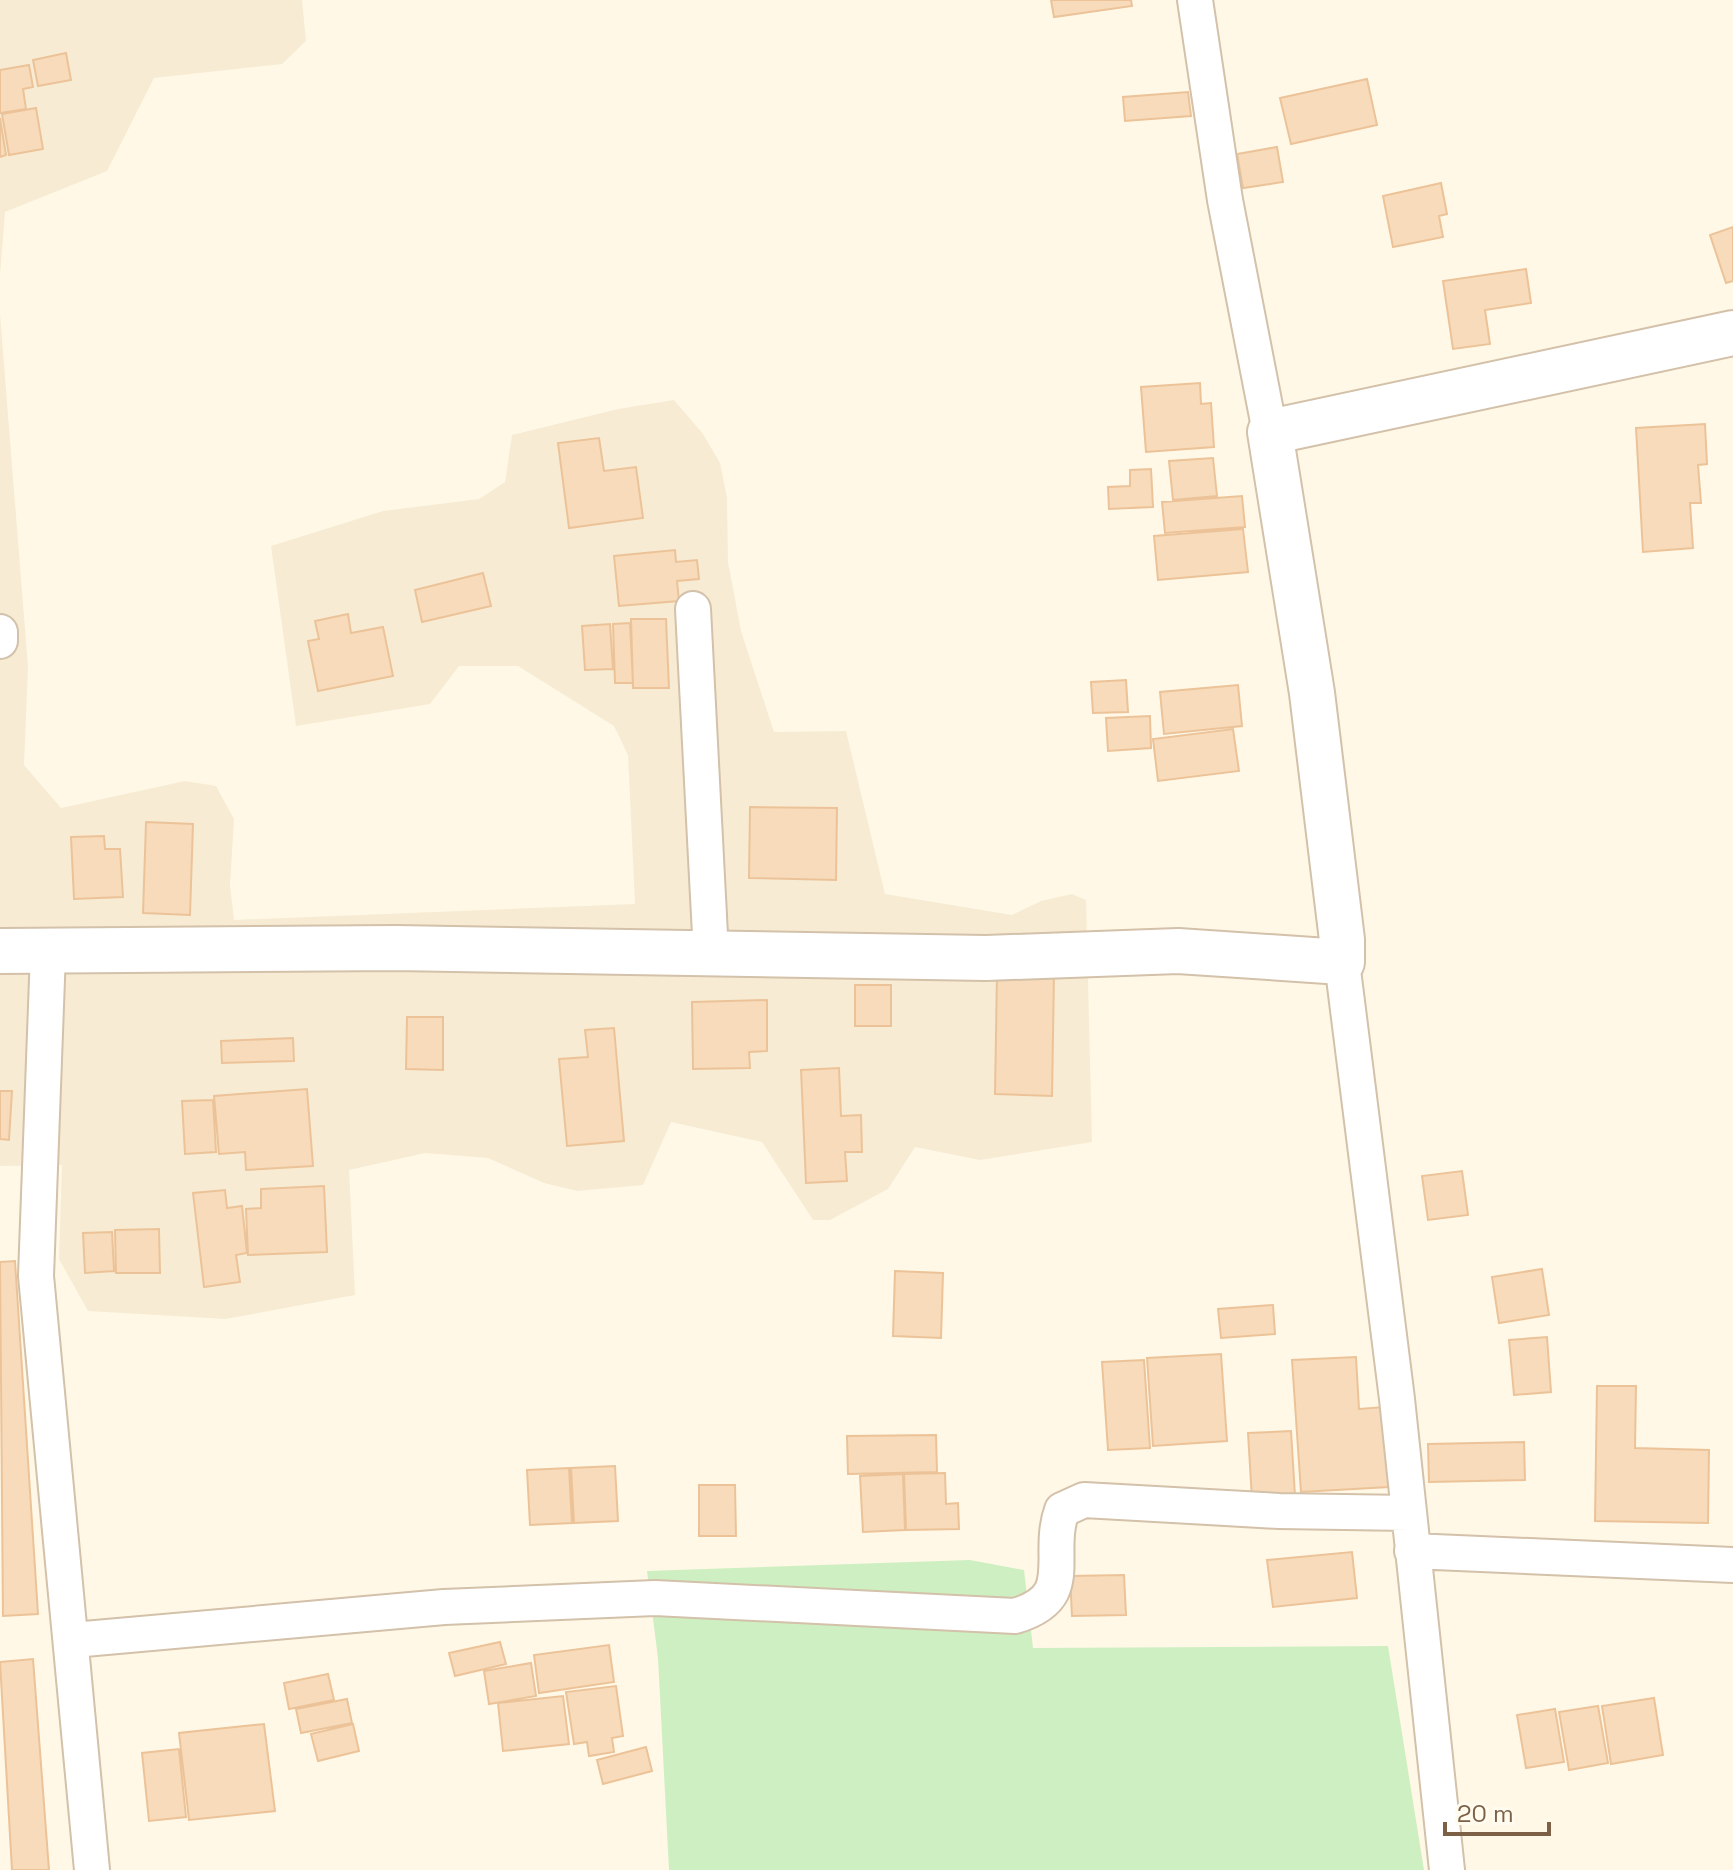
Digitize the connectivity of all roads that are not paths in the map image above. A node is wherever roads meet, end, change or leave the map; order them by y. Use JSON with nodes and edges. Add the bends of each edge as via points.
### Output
{"nodes":[{"id":1,"x":1195,"y":0,"type":"edge"},
{"id":2,"x":1733,"y":333,"type":"edge"},
{"id":3,"x":1270,"y":432,"type":"junction"},
{"id":4,"x":693,"y":609,"type":"dead end"},
{"id":5,"x":0,"y":632,"type":"edge"},
{"id":6,"x":0,"y":641,"type":"edge"},
{"id":7,"x":0,"y":951,"type":"edge"},
{"id":8,"x":48,"y":952,"type":"junction"},
{"id":9,"x":711,"y":954,"type":"junction"},
{"id":10,"x":1342,"y":962,"type":"junction"},
{"id":11,"x":1408,"y":1513,"type":"junction"},
{"id":12,"x":1412,"y":1551,"type":"junction"},
{"id":13,"x":1733,"y":1565,"type":"edge"},
{"id":14,"x":73,"y":1640,"type":"junction"},
{"id":15,"x":92,"y":1870,"type":"edge"},
{"id":16,"x":1447,"y":1870,"type":"edge"}],
"edges":[{"from":1,"to":3,"type":"street","via":[[1225,200]]},
{"from":2,"to":3,"type":"street"},
{"from":3,"to":10,"type":"street","via":[[1312,693]]},
{"from":4,"to":9,"type":"street"},
{"from":5,"to":6,"type":"street"},
{"from":7,"to":8,"type":"street"},
{"from":8,"to":9,"type":"street","via":[[396,948]]},
{"from":8,"to":14,"type":"street","via":[[36,1276]]},
{"from":9,"to":10,"type":"street","via":[[986,958],[1178,951]]},
{"from":10,"to":11,"type":"street"},
{"from":11,"to":12,"type":"street"},
{"from":11,"to":14,"type":"street","via":[[1084,1500],[1062,1510],[1050,1599],[1015,1616],[655,1598],[444,1607]]},
{"from":12,"to":13,"type":"street"},
{"from":12,"to":16,"type":"street"},
{"from":14,"to":15,"type":"street"}]}
